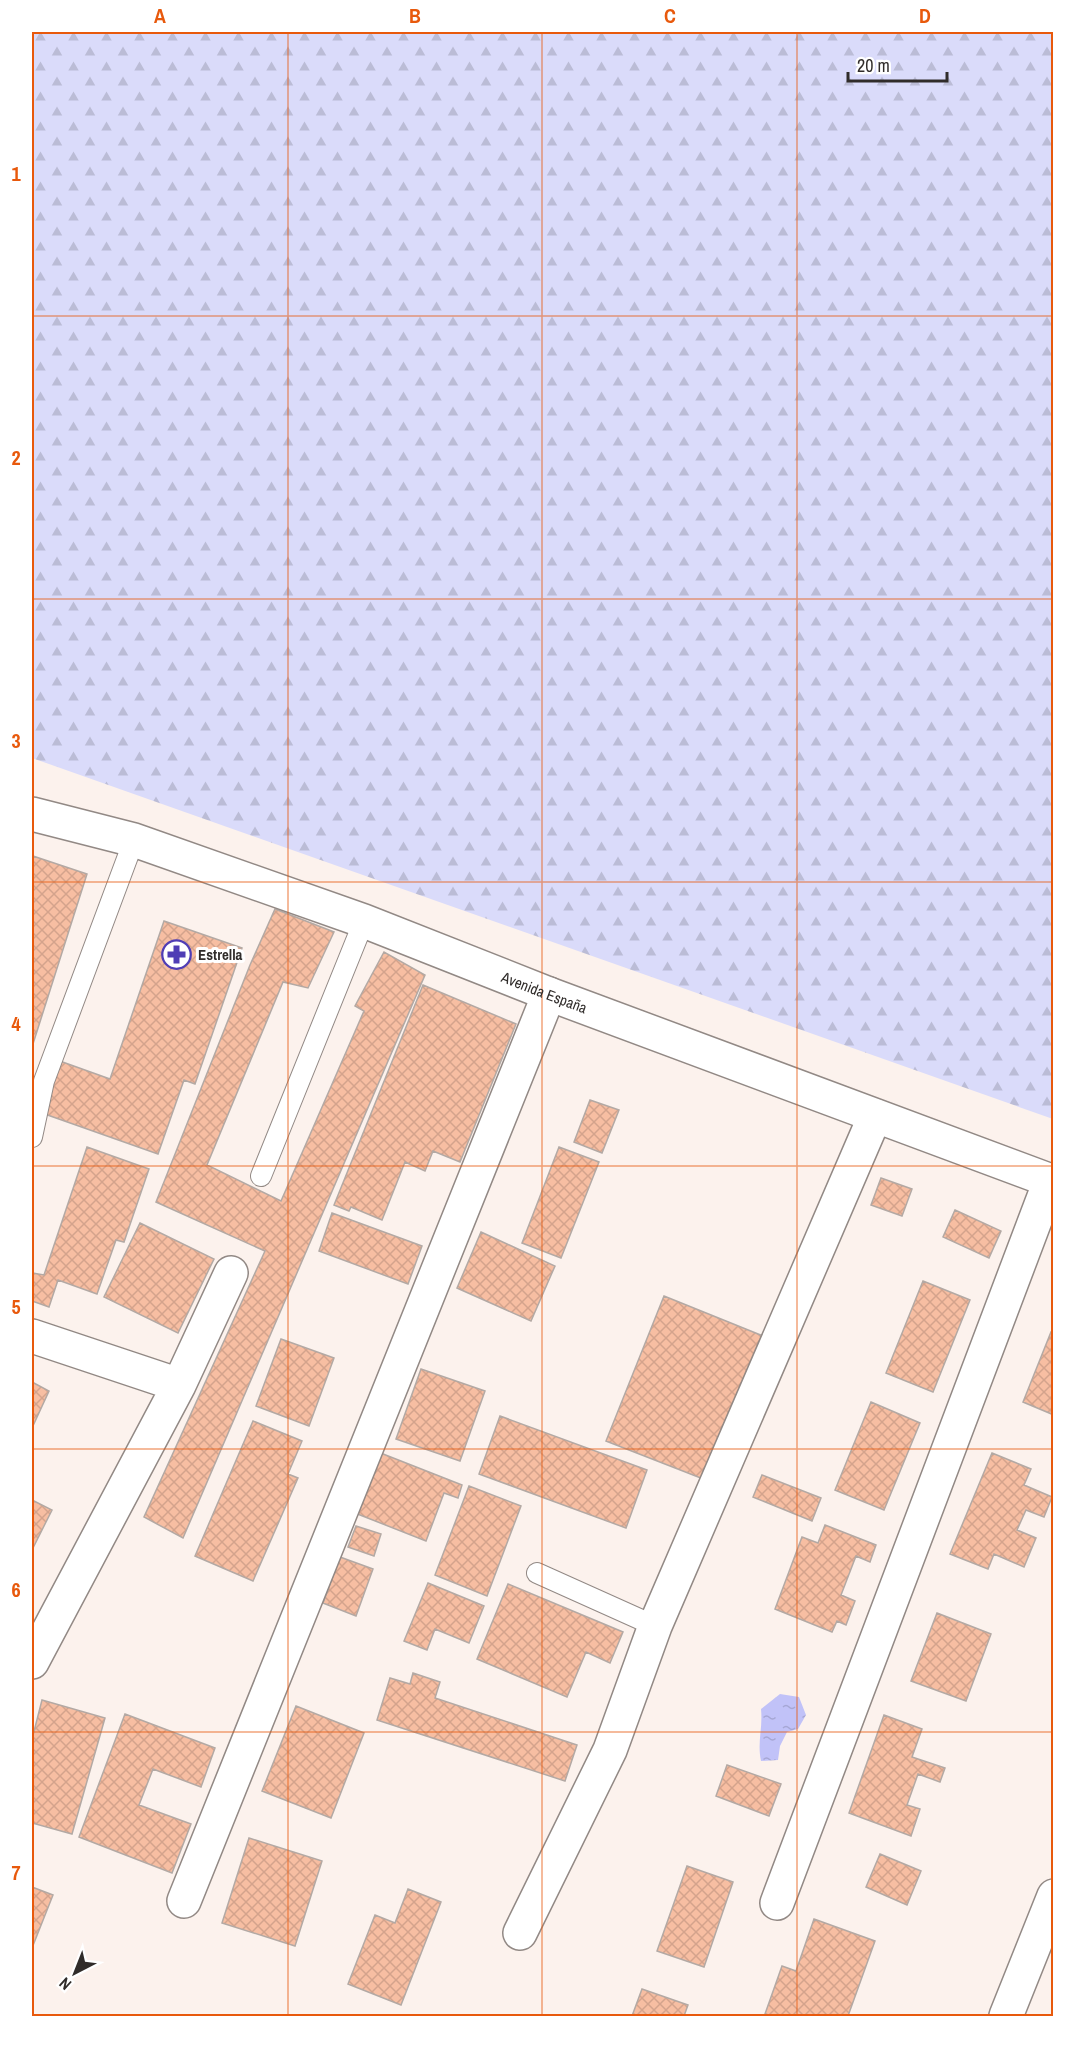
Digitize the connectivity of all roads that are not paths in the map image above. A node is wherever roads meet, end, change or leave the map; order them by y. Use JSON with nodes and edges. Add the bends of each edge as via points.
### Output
{"nodes":[{"id":1,"x":32,"y":814,"type":"edge"},
{"id":2,"x":134,"y":840,"type":"junction"},
{"id":3,"x":364,"y":921,"type":"junction"},
{"id":4,"x":549,"y":994,"type":"junction"},
{"id":5,"x":875,"y":1116,"type":"junction"},
{"id":6,"x":32,"y":1137,"type":"edge"},
{"id":7,"x":261,"y":1176,"type":"dead end"},
{"id":8,"x":1052,"y":1182,"type":"edge"},
{"id":9,"x":231,"y":1273,"type":"dead end"},
{"id":10,"x":32,"y":1336,"type":"edge"},
{"id":11,"x":179,"y":1385,"type":"junction"},
{"id":12,"x":537,"y":1573,"type":"dead end"},
{"id":13,"x":655,"y":1626,"type":"junction"},
{"id":14,"x":32,"y":1662,"type":"edge"},
{"id":15,"x":1053,"y":1896,"type":"edge"},
{"id":16,"x":184,"y":1901,"type":"dead end"},
{"id":17,"x":777,"y":1903,"type":"dead end"},
{"id":18,"x":520,"y":1933,"type":"dead end"},
{"id":19,"x":1006,"y":2016,"type":"edge"}],
"edges":[{"from":1,"to":2,"type":"street","name":"Avenida España"},
{"from":2,"to":3,"type":"street","name":"Avenida España"},
{"from":2,"to":6,"type":"lane","via":[[44,1081]]},
{"from":3,"to":4,"type":"street","name":"Avenida España"},
{"from":3,"to":7,"type":"lane"},
{"from":4,"to":5,"type":"street","name":"Avenida España"},
{"from":4,"to":16,"type":"street"},
{"from":5,"to":8,"type":"street","name":"Avenida España"},
{"from":5,"to":13,"type":"street"},
{"from":8,"to":17,"type":"street"},
{"from":9,"to":11,"type":"street"},
{"from":10,"to":11,"type":"street"},
{"from":11,"to":14,"type":"street"},
{"from":12,"to":13,"type":"lane"},
{"from":13,"to":18,"type":"street","via":[[610,1750]]},
{"from":15,"to":19,"type":"street"}]}
